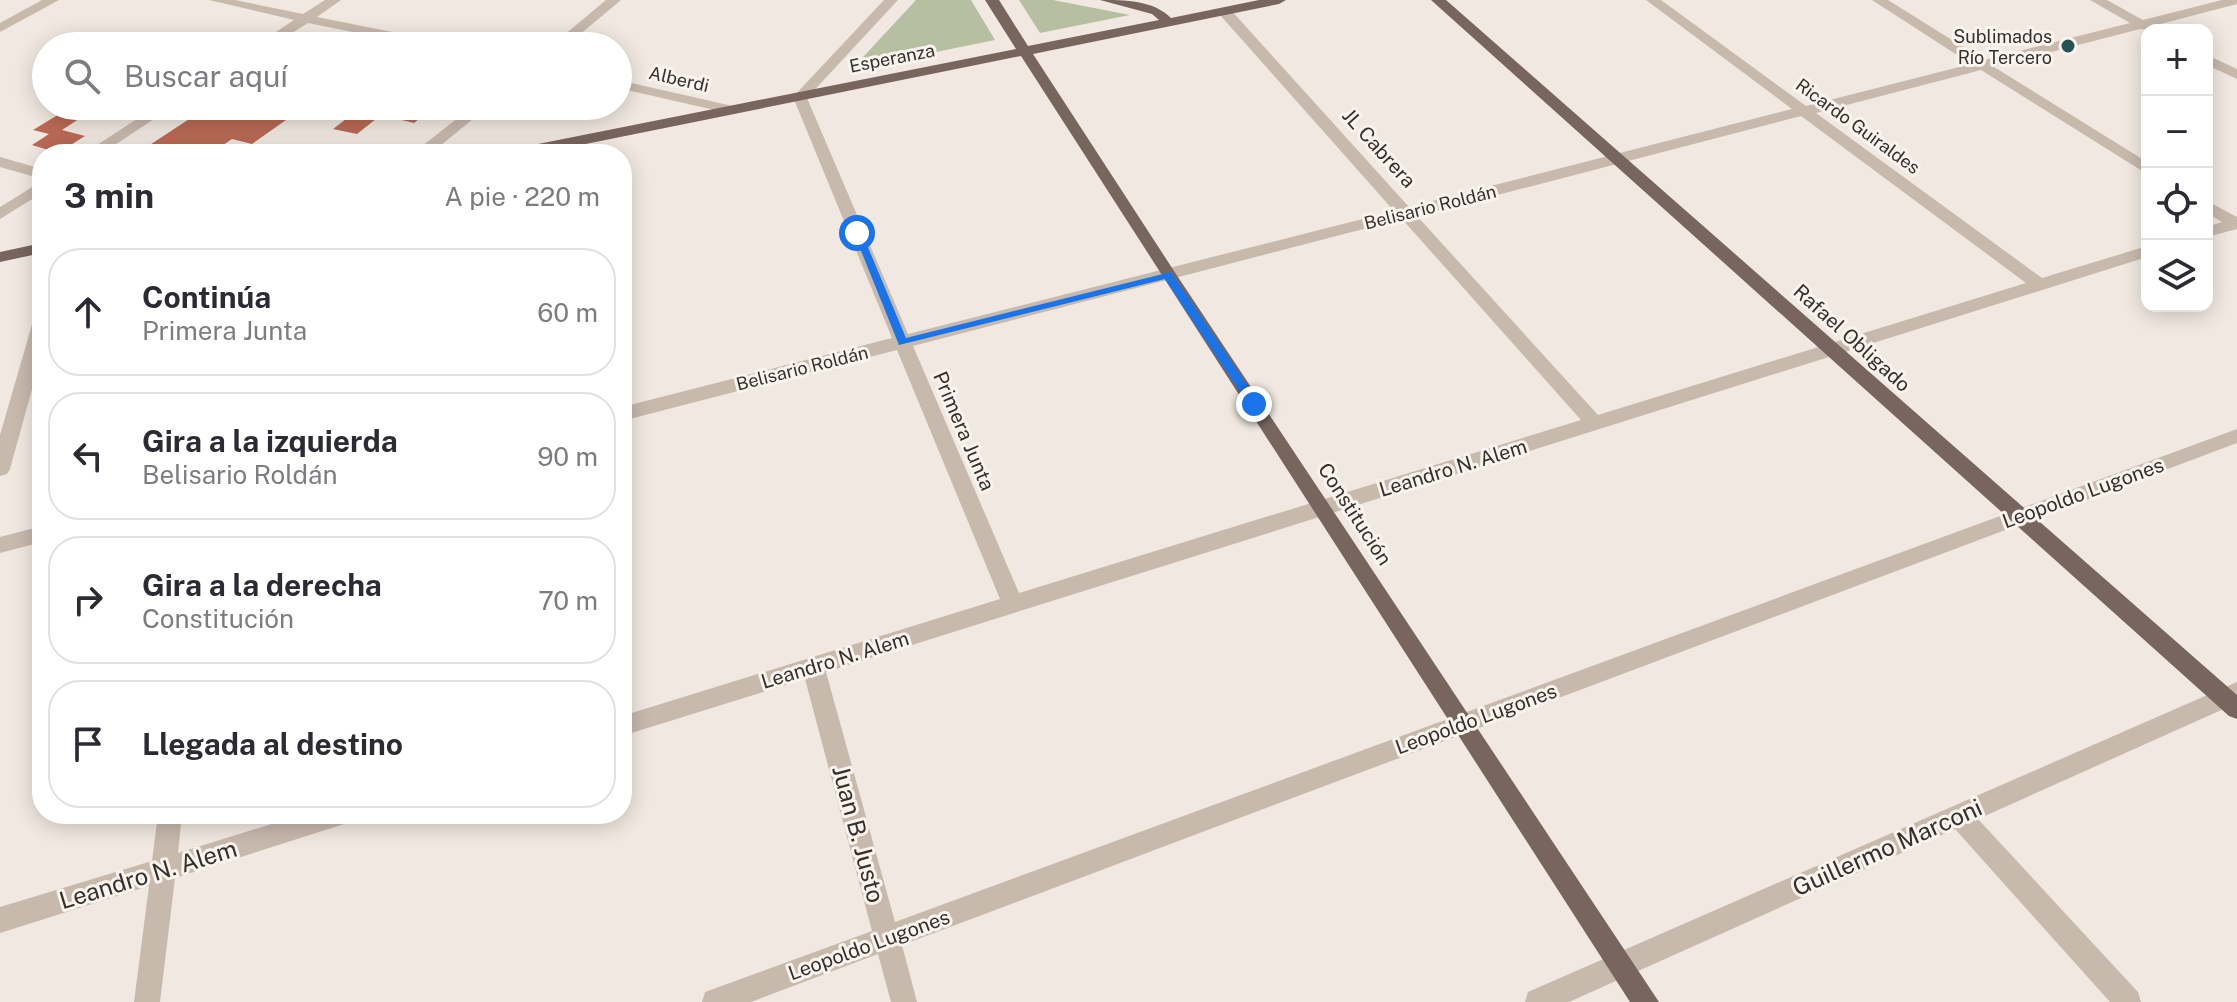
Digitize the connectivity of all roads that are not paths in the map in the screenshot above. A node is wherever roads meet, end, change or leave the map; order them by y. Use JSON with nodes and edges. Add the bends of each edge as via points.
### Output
{"nodes":[{"id":1,"x":52,"y":0,"type":"edge"},
{"id":2,"x":216,"y":0,"type":"edge"},
{"id":3,"x":334,"y":0,"type":"edge"},
{"id":4,"x":614,"y":0,"type":"edge"},
{"id":5,"x":891,"y":0,"type":"edge"},
{"id":6,"x":992,"y":0,"type":"edge"},
{"id":7,"x":1107,"y":0,"type":"edge"},
{"id":8,"x":1279,"y":0,"type":"edge"},
{"id":9,"x":1438,"y":0,"type":"edge"},
{"id":10,"x":1653,"y":0,"type":"edge"},
{"id":11,"x":1879,"y":0,"type":"edge"},
{"id":12,"x":2097,"y":0,"type":"edge"},
{"id":13,"x":2237,"y":0,"type":"edge"},
{"id":14,"x":1225,"y":12,"type":"junction"},
{"id":15,"x":306,"y":18,"type":"junction"},
{"id":16,"x":1169,"y":23,"type":"junction"},
{"id":17,"x":2141,"y":24,"type":"edge"},
{"id":18,"x":2157,"y":24,"type":"edge"},
{"id":19,"x":0,"y":28,"type":"edge"},
{"id":20,"x":2141,"y":28,"type":"edge"},
{"id":21,"x":284,"y":32,"type":"edge"},
{"id":22,"x":374,"y":32,"type":"edge"},
{"id":23,"x":575,"y":32,"type":"edge"},
{"id":24,"x":1025,"y":52,"type":"junction"},
{"id":25,"x":2213,"y":62,"type":"edge"},
{"id":26,"x":1983,"y":67,"type":"junction"},
{"id":27,"x":2237,"y":75,"type":"edge"},
{"id":28,"x":632,"y":87,"type":"edge"},
{"id":29,"x":800,"y":97,"type":"junction"},
{"id":30,"x":732,"y":110,"type":"junction"},
{"id":31,"x":1804,"y":111,"type":"junction"},
{"id":32,"x":145,"y":120,"type":"edge"},
{"id":33,"x":464,"y":120,"type":"edge"},
{"id":34,"x":107,"y":144,"type":"edge"},
{"id":35,"x":433,"y":144,"type":"edge"},
{"id":36,"x":569,"y":144,"type":"edge"},
{"id":37,"x":1617,"y":159,"type":"junction"},
{"id":38,"x":0,"y":162,"type":"edge"},
{"id":39,"x":2145,"y":168,"type":"edge"},
{"id":40,"x":32,"y":171,"type":"edge"},
{"id":41,"x":32,"y":193,"type":"edge"},
{"id":42,"x":2213,"y":210,"type":"edge"},
{"id":43,"x":1408,"y":213,"type":"junction"},
{"id":44,"x":0,"y":214,"type":"edge"},
{"id":45,"x":2237,"y":224,"type":"edge"},
{"id":46,"x":2213,"y":230,"type":"edge"},
{"id":47,"x":32,"y":250,"type":"edge"},
{"id":48,"x":2141,"y":253,"type":"edge"},
{"id":49,"x":0,"y":257,"type":"edge"},
{"id":50,"x":1168,"y":275,"type":"junction"},
{"id":51,"x":2040,"y":285,"type":"junction"},
{"id":52,"x":903,"y":343,"type":"junction"},
{"id":53,"x":1832,"y":350,"type":"junction"},
{"id":54,"x":32,"y":356,"type":"edge"},
{"id":55,"x":632,"y":411,"type":"edge"},
{"id":56,"x":1595,"y":424,"type":"junction"},
{"id":57,"x":2237,"y":436,"type":"edge"},
{"id":58,"x":0,"y":469,"type":"edge"},
{"id":59,"x":1323,"y":508,"type":"junction"},
{"id":60,"x":2020,"y":517,"type":"junction"},
{"id":61,"x":32,"y":537,"type":"edge"},
{"id":62,"x":0,"y":545,"type":"edge"},
{"id":63,"x":1013,"y":605,"type":"junction"},
{"id":64,"x":813,"y":667,"type":"junction"},
{"id":65,"x":2233,"y":700,"type":"edge"},
{"id":66,"x":632,"y":723,"type":"edge"},
{"id":67,"x":1464,"y":724,"type":"junction"},
{"id":68,"x":1959,"y":815,"type":"junction"},
{"id":69,"x":169,"y":824,"type":"edge"},
{"id":70,"x":309,"y":824,"type":"edge"},
{"id":71,"x":162,"y":870,"type":"junction"},
{"id":72,"x":0,"y":920,"type":"edge"},
{"id":73,"x":887,"y":938,"type":"junction"},
{"id":74,"x":1621,"y":965,"type":"junction"},
{"id":75,"x":147,"y":1002,"type":"edge"},
{"id":76,"x":715,"y":1002,"type":"edge"},
{"id":77,"x":904,"y":1002,"type":"edge"},
{"id":78,"x":1538,"y":1002,"type":"edge"},
{"id":79,"x":1646,"y":1002,"type":"edge"},
{"id":80,"x":2128,"y":1002,"type":"edge"}],
"edges":[{"from":1,"to":19,"type":"street"},
{"from":2,"to":15,"type":"street"},
{"from":3,"to":15,"type":"street"},
{"from":4,"to":23,"type":"street"},
{"from":5,"to":29,"type":"street"},
{"from":6,"to":24,"type":"main road","name":"Constitución"},
{"from":7,"to":16,"type":"main road","via":[[1157,11]]},
{"from":8,"to":14,"type":"main road","name":"Esperanza"},
{"from":9,"to":37,"type":"main road","name":"Rafael Obligado"},
{"from":10,"to":31,"type":"street","name":"Ricardo Guiraldes"},
{"from":11,"to":26,"type":"street"},
{"from":12,"to":17,"type":"street"},
{"from":13,"to":18,"type":"street","name":"Belisario Roldán"},
{"from":14,"to":16,"type":"main road","name":"Esperanza"},
{"from":14,"to":43,"type":"street","name":"JL Cabrera"},
{"from":15,"to":21,"type":"street"},
{"from":15,"to":22,"type":"street"},
{"from":16,"to":24,"type":"main road","name":"Esperanza"},
{"from":20,"to":26,"type":"street","name":"Belisario Roldán"},
{"from":24,"to":29,"type":"main road","name":"Esperanza"},
{"from":24,"to":50,"type":"main road","name":"Constitución"},
{"from":25,"to":27,"type":"street"},
{"from":26,"to":31,"type":"street","name":"Belisario Roldán"},
{"from":26,"to":39,"type":"street"},
{"from":28,"to":30,"type":"street","name":"Alberdi"},
{"from":29,"to":30,"type":"main road","name":"Esperanza"},
{"from":29,"to":52,"type":"street","name":"Primera Junta"},
{"from":30,"to":36,"type":"main road","name":"Esperanza"},
{"from":31,"to":37,"type":"street","name":"Belisario Roldán"},
{"from":31,"to":51,"type":"street","name":"Ricardo Guiraldes"},
{"from":32,"to":34,"type":"street"},
{"from":33,"to":35,"type":"street"},
{"from":37,"to":43,"type":"street","name":"Belisario Roldán"},
{"from":37,"to":53,"type":"main road","name":"Rafael Obligado"},
{"from":38,"to":40,"type":"street"},
{"from":41,"to":44,"type":"street"},
{"from":42,"to":45,"type":"street"},
{"from":43,"to":50,"type":"street","name":"Belisario Roldán"},
{"from":43,"to":56,"type":"street","name":"JL Cabrera"},
{"from":45,"to":46,"type":"street"},
{"from":47,"to":49,"type":"main road"},
{"from":48,"to":51,"type":"street","name":"Leandro N. Alem"},
{"from":50,"to":52,"type":"street","name":"Belisario Roldán"},
{"from":50,"to":59,"type":"main road","name":"Constitución"},
{"from":51,"to":53,"type":"street","name":"Leandro N. Alem"},
{"from":52,"to":55,"type":"street","name":"Belisario Roldán"},
{"from":52,"to":63,"type":"street","name":"Primera Junta"},
{"from":53,"to":56,"type":"street","name":"Leandro N. Alem"},
{"from":53,"to":60,"type":"main road","name":"Rafael Obligado"},
{"from":54,"to":58,"type":"street"},
{"from":56,"to":59,"type":"street","name":"Leandro N. Alem"},
{"from":57,"to":60,"type":"street","name":"Leopoldo Lugones"},
{"from":59,"to":63,"type":"street","name":"Leandro N. Alem"},
{"from":59,"to":67,"type":"main road","name":"Constitución"},
{"from":60,"to":65,"type":"main road","name":"Rafael Obligado"},
{"from":60,"to":67,"type":"street","name":"Leopoldo Lugones"},
{"from":61,"to":62,"type":"street"},
{"from":63,"to":64,"type":"street","name":"Leandro N. Alem"},
{"from":64,"to":66,"type":"street","name":"Leandro N. Alem"},
{"from":64,"to":73,"type":"street","name":"Juan B. Justo"},
{"from":65,"to":68,"type":"street","name":"Guillermo Marconi"},
{"from":67,"to":73,"type":"street","name":"Leopoldo Lugones"},
{"from":67,"to":74,"type":"main road","name":"Constitución"},
{"from":68,"to":74,"type":"street","name":"Guillermo Marconi"},
{"from":68,"to":80,"type":"street"},
{"from":69,"to":71,"type":"street"},
{"from":70,"to":71,"type":"street","name":"Leandro N. Alem"},
{"from":71,"to":72,"type":"street","name":"Leandro N. Alem"},
{"from":71,"to":75,"type":"street"},
{"from":73,"to":76,"type":"street","name":"Leopoldo Lugones"},
{"from":73,"to":77,"type":"street","name":"Juan B. Justo"},
{"from":74,"to":78,"type":"street","name":"Guillermo Marconi"},
{"from":74,"to":79,"type":"main road","name":"Constitución"}]}
